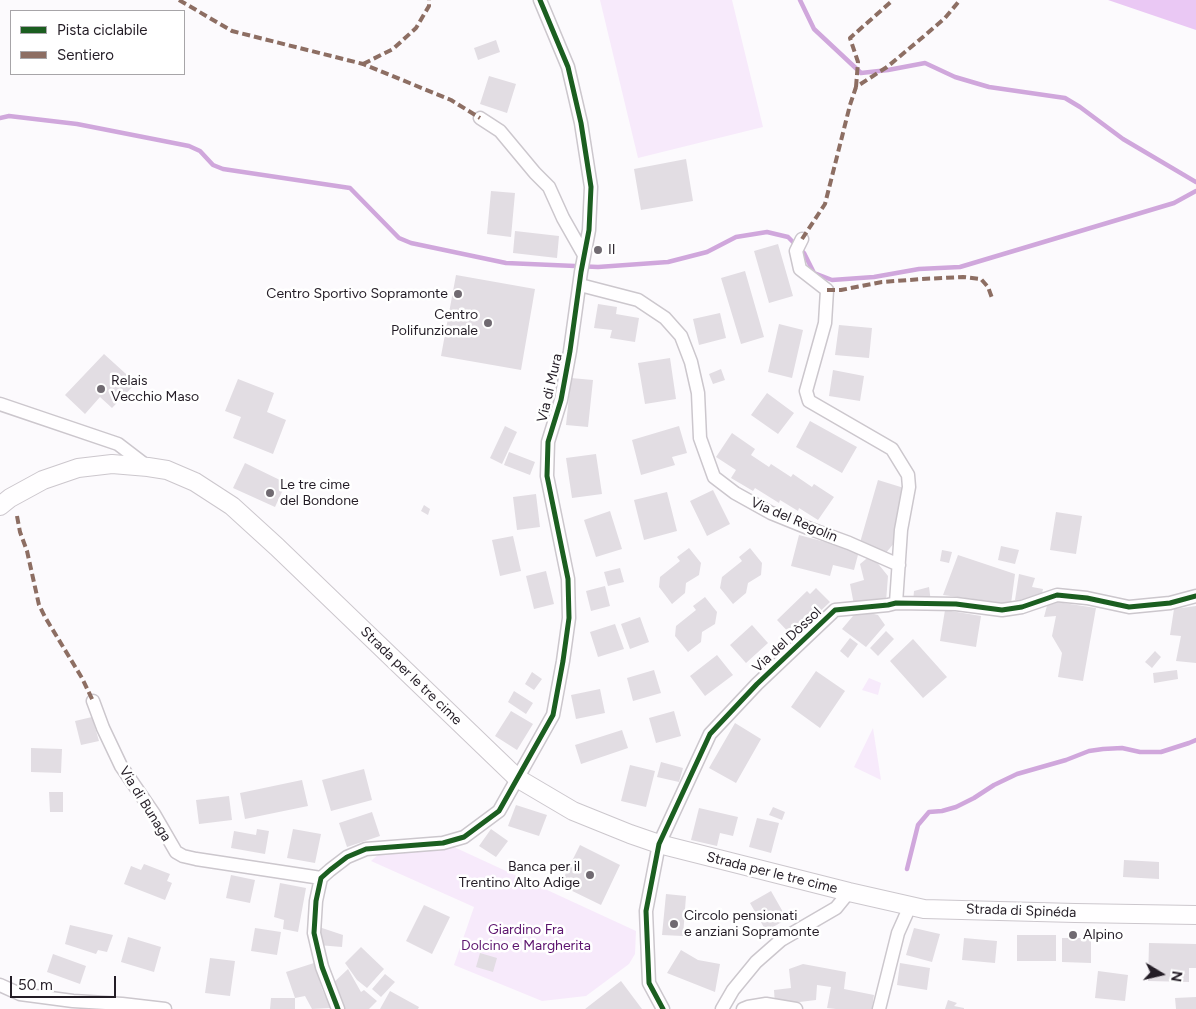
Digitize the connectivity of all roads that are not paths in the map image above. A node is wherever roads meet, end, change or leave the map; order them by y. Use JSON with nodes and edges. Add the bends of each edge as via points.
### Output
{"nodes":[{"id":1,"x":540,"y":0,"type":"edge"},
{"id":2,"x":480,"y":118,"type":"dead end"},
{"id":3,"x":799,"y":245,"type":"dead end"},
{"id":4,"x":584,"y":255,"type":"junction"},
{"id":5,"x":580,"y":285,"type":"junction"},
{"id":6,"x":0,"y":404,"type":"edge"},
{"id":7,"x":148,"y":467,"type":"junction"},
{"id":8,"x":0,"y":506,"type":"edge"},
{"id":9,"x":899,"y":565,"type":"junction"},
{"id":10,"x":1196,"y":596,"type":"edge"},
{"id":11,"x":896,"y":604,"type":"junction"},
{"id":12,"x":93,"y":701,"type":"dead end"},
{"id":13,"x":517,"y":778,"type":"junction"},
{"id":14,"x":659,"y":844,"type":"junction"},
{"id":15,"x":321,"y":878,"type":"junction"},
{"id":16,"x":848,"y":892,"type":"junction"},
{"id":17,"x":910,"y":906,"type":"junction"},
{"id":18,"x":1196,"y":914,"type":"edge"},
{"id":19,"x":0,"y":985,"type":"edge"},
{"id":20,"x":165,"y":1009,"type":"edge"},
{"id":21,"x":338,"y":1009,"type":"edge"},
{"id":22,"x":663,"y":1009,"type":"edge"},
{"id":23,"x":722,"y":1009,"type":"edge"},
{"id":24,"x":743,"y":1009,"type":"edge"},
{"id":25,"x":796,"y":1009,"type":"edge"},
{"id":26,"x":879,"y":1009,"type":"edge"}],
"edges":[{"from":1,"to":4,"type":"street","name":"Via di Mura","via":[[568,67],[581,123],[591,187]]},
{"from":2,"to":4,"type":"street","via":[[500,131],[549,187]]},
{"from":3,"to":9,"type":"street","via":[[800,269],[827,290],[825,323],[806,391],[809,401],[892,449],[908,475]]},
{"from":4,"to":5,"type":"street","name":"Via di Mura"},
{"from":5,"to":9,"type":"street","name":"Via del Regolin","via":[[638,300],[665,318],[681,336],[698,393],[700,438],[714,477],[771,513]]},
{"from":5,"to":13,"type":"street","name":"Via di Mura","via":[[561,400],[548,442],[548,476],[568,578],[569,618],[553,715]]},
{"from":6,"to":7,"type":"street","via":[[118,444]]},
{"from":7,"to":8,"type":"main road","name":"Strada per le tre cime","via":[[112,464],[78,468],[43,480]]},
{"from":7,"to":13,"type":"main road","name":"Strada per le tre cime","via":[[167,470],[195,482],[232,506]]},
{"from":9,"to":11,"type":"street"},
{"from":10,"to":11,"type":"street","name":"Via del Dòssol","via":[[1170,604],[1129,608],[1057,595],[1002,610],[956,604]]},
{"from":11,"to":14,"type":"street","name":"Via del Dòssol","via":[[836,610],[757,684],[710,734]]},
{"from":12,"to":15,"type":"street","name":"Via di Bunaga","via":[[121,766],[176,852],[196,859]]},
{"from":13,"to":14,"type":"main road","name":"Strada per le tre cime","via":[[573,811]]},
{"from":13,"to":15,"type":"street","name":"Via di Mura","via":[[499,811],[464,837],[443,843],[366,849],[347,858]]},
{"from":14,"to":16,"type":"main road","name":"Strada per le tre cime"},
{"from":14,"to":22,"type":"street","name":"Via del Dòssol","via":[[646,911],[649,983]]},
{"from":15,"to":21,"type":"street","via":[[314,933],[322,967]]},
{"from":16,"to":17,"type":"main road","name":"Strada di Spinéda"},
{"from":16,"to":23,"type":"street","via":[[836,908],[781,940],[756,962]]},
{"from":17,"to":18,"type":"main road","name":"Strada di Spinéda","via":[[924,909]]},
{"from":17,"to":26,"type":"street","via":[[898,933]]},
{"from":19,"to":20,"type":"street","via":[[20,994]]},
{"from":24,"to":25,"type":"street","via":[[766,1004]]}]}
